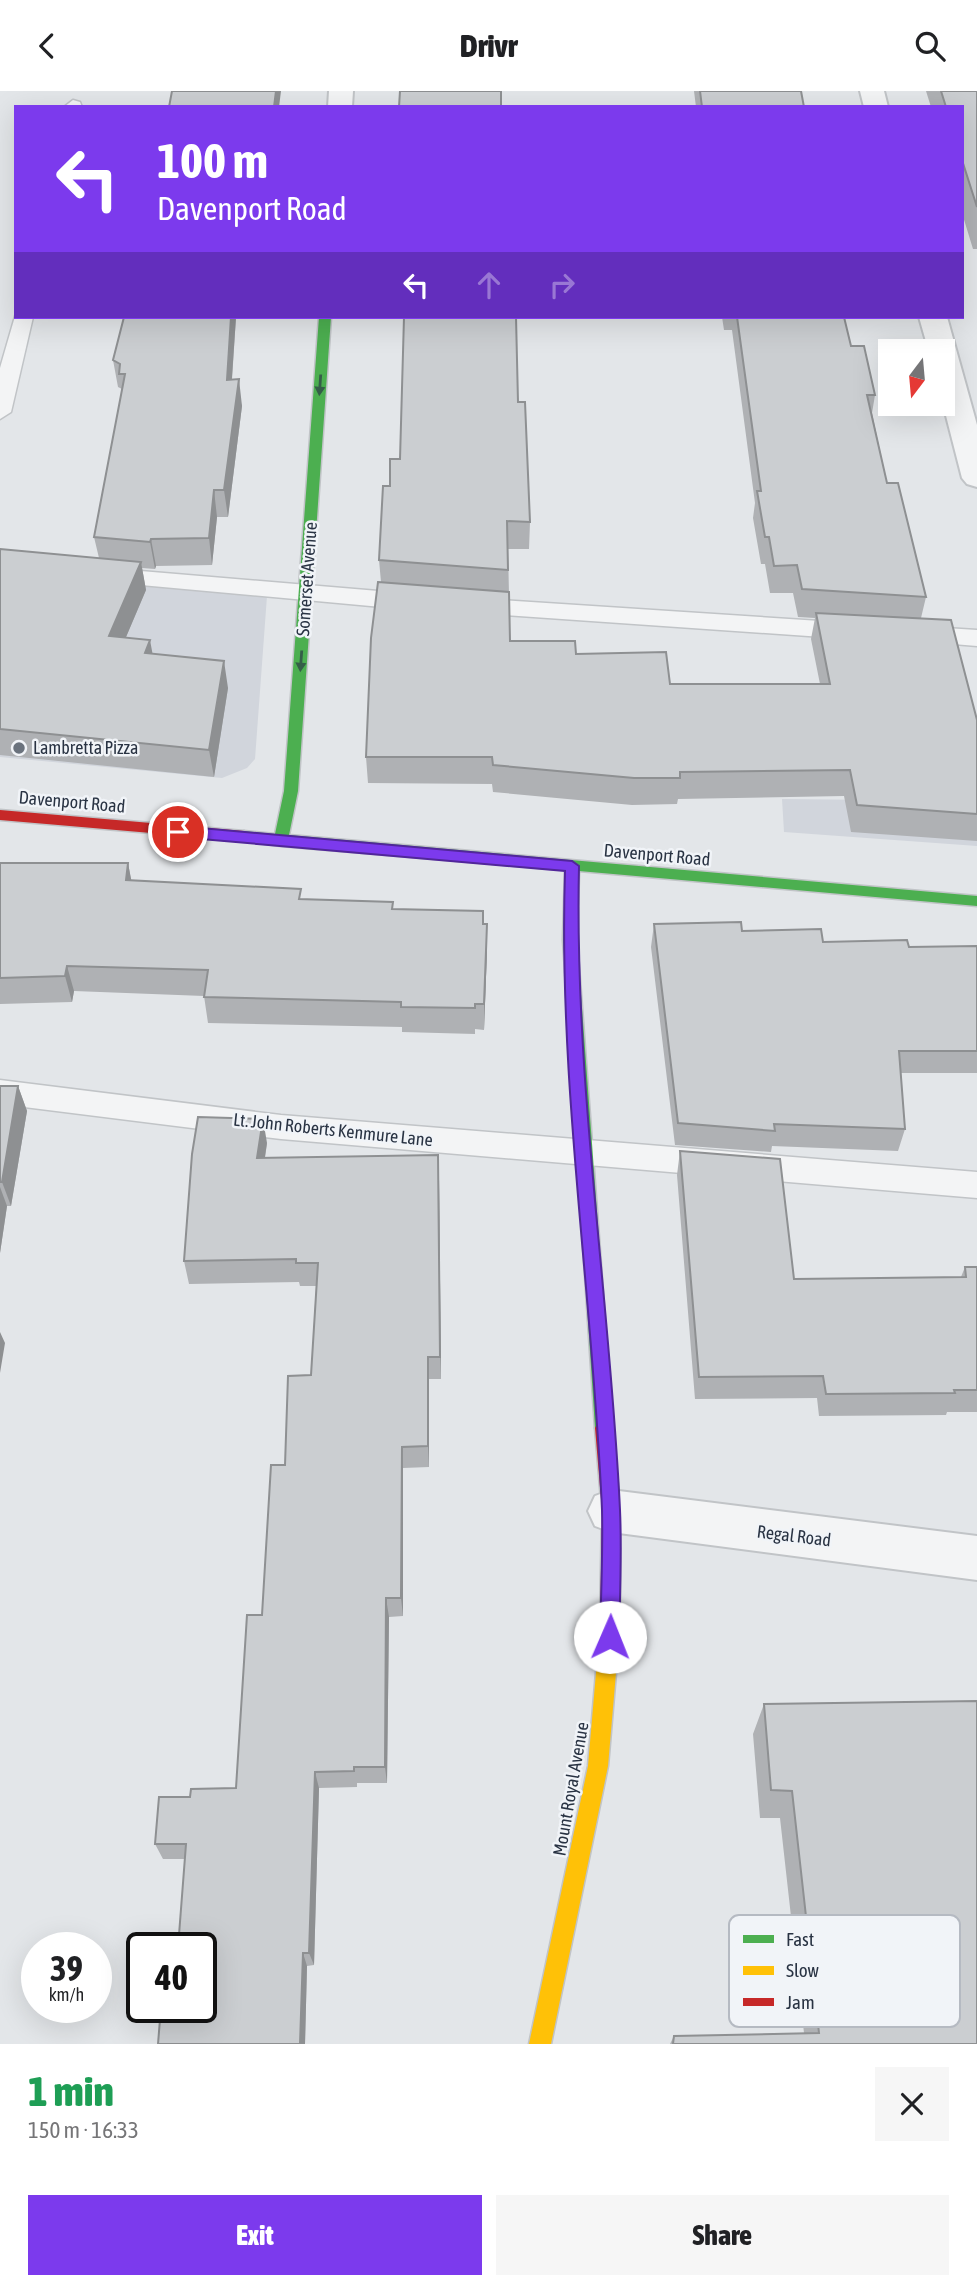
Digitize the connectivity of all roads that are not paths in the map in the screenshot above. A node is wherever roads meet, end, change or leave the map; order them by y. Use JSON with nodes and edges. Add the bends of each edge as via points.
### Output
{"nodes":[{"id":1,"x":23,"y":319,"type":"edge"},
{"id":2,"x":325,"y":319,"type":"edge"},
{"id":3,"x":934,"y":319,"type":"edge"},
{"id":4,"x":939,"y":339,"type":"edge"},
{"id":5,"x":956,"y":401,"type":"edge"},
{"id":6,"x":0,"y":412,"type":"edge"},
{"id":7,"x":977,"y":478,"type":"edge"},
{"id":8,"x":82,"y":574,"type":"edge"},
{"id":9,"x":306,"y":594,"type":"junction"},
{"id":10,"x":868,"y":632,"type":"edge"},
{"id":11,"x":895,"y":633,"type":"edge"},
{"id":12,"x":977,"y":638,"type":"edge"},
{"id":13,"x":0,"y":815,"type":"edge"},
{"id":14,"x":281,"y":841,"type":"junction"},
{"id":15,"x":572,"y":866,"type":"junction"},
{"id":16,"x":977,"y":901,"type":"edge"},
{"id":17,"x":0,"y":1093,"type":"edge"},
{"id":18,"x":583,"y":1154,"type":"junction"},
{"id":19,"x":977,"y":1185,"type":"edge"},
{"id":20,"x":611,"y":1511,"type":"junction"},
{"id":21,"x":977,"y":1557,"type":"edge"},
{"id":22,"x":540,"y":2044,"type":"edge"}],
"edges":[{"from":1,"to":6,"type":"lane"},
{"from":2,"to":9,"type":"street","name":"Somerset Avenue","one_way":true},
{"from":3,"to":4,"type":"street"},
{"from":5,"to":7,"type":"street"},
{"from":8,"to":9,"type":"lane"},
{"from":9,"to":10,"type":"lane"},
{"from":9,"to":14,"type":"street","name":"Somerset Avenue","one_way":true,"via":[[291,791]]},
{"from":11,"to":12,"type":"lane"},
{"from":13,"to":14,"type":"street","name":"Davenport Road"},
{"from":14,"to":15,"type":"street","name":"Davenport Road"},
{"from":15,"to":16,"type":"street","name":"Davenport Road"},
{"from":15,"to":18,"type":"street","name":"Mount Royal Avenue","via":[[570,940]]},
{"from":17,"to":18,"type":"lane","name":"Lt. John Roberts Kenmure Lane","via":[[281,1127]]},
{"from":18,"to":19,"type":"lane","name":"Lt. John Roberts Kenmure Lane"},
{"from":18,"to":20,"type":"street","name":"Mount Royal Avenue"},
{"from":20,"to":21,"type":"street","name":"Regal Road"},
{"from":20,"to":22,"type":"street","name":"Mount Royal Avenue","via":[[610,1637],[598,1766]]}]}
